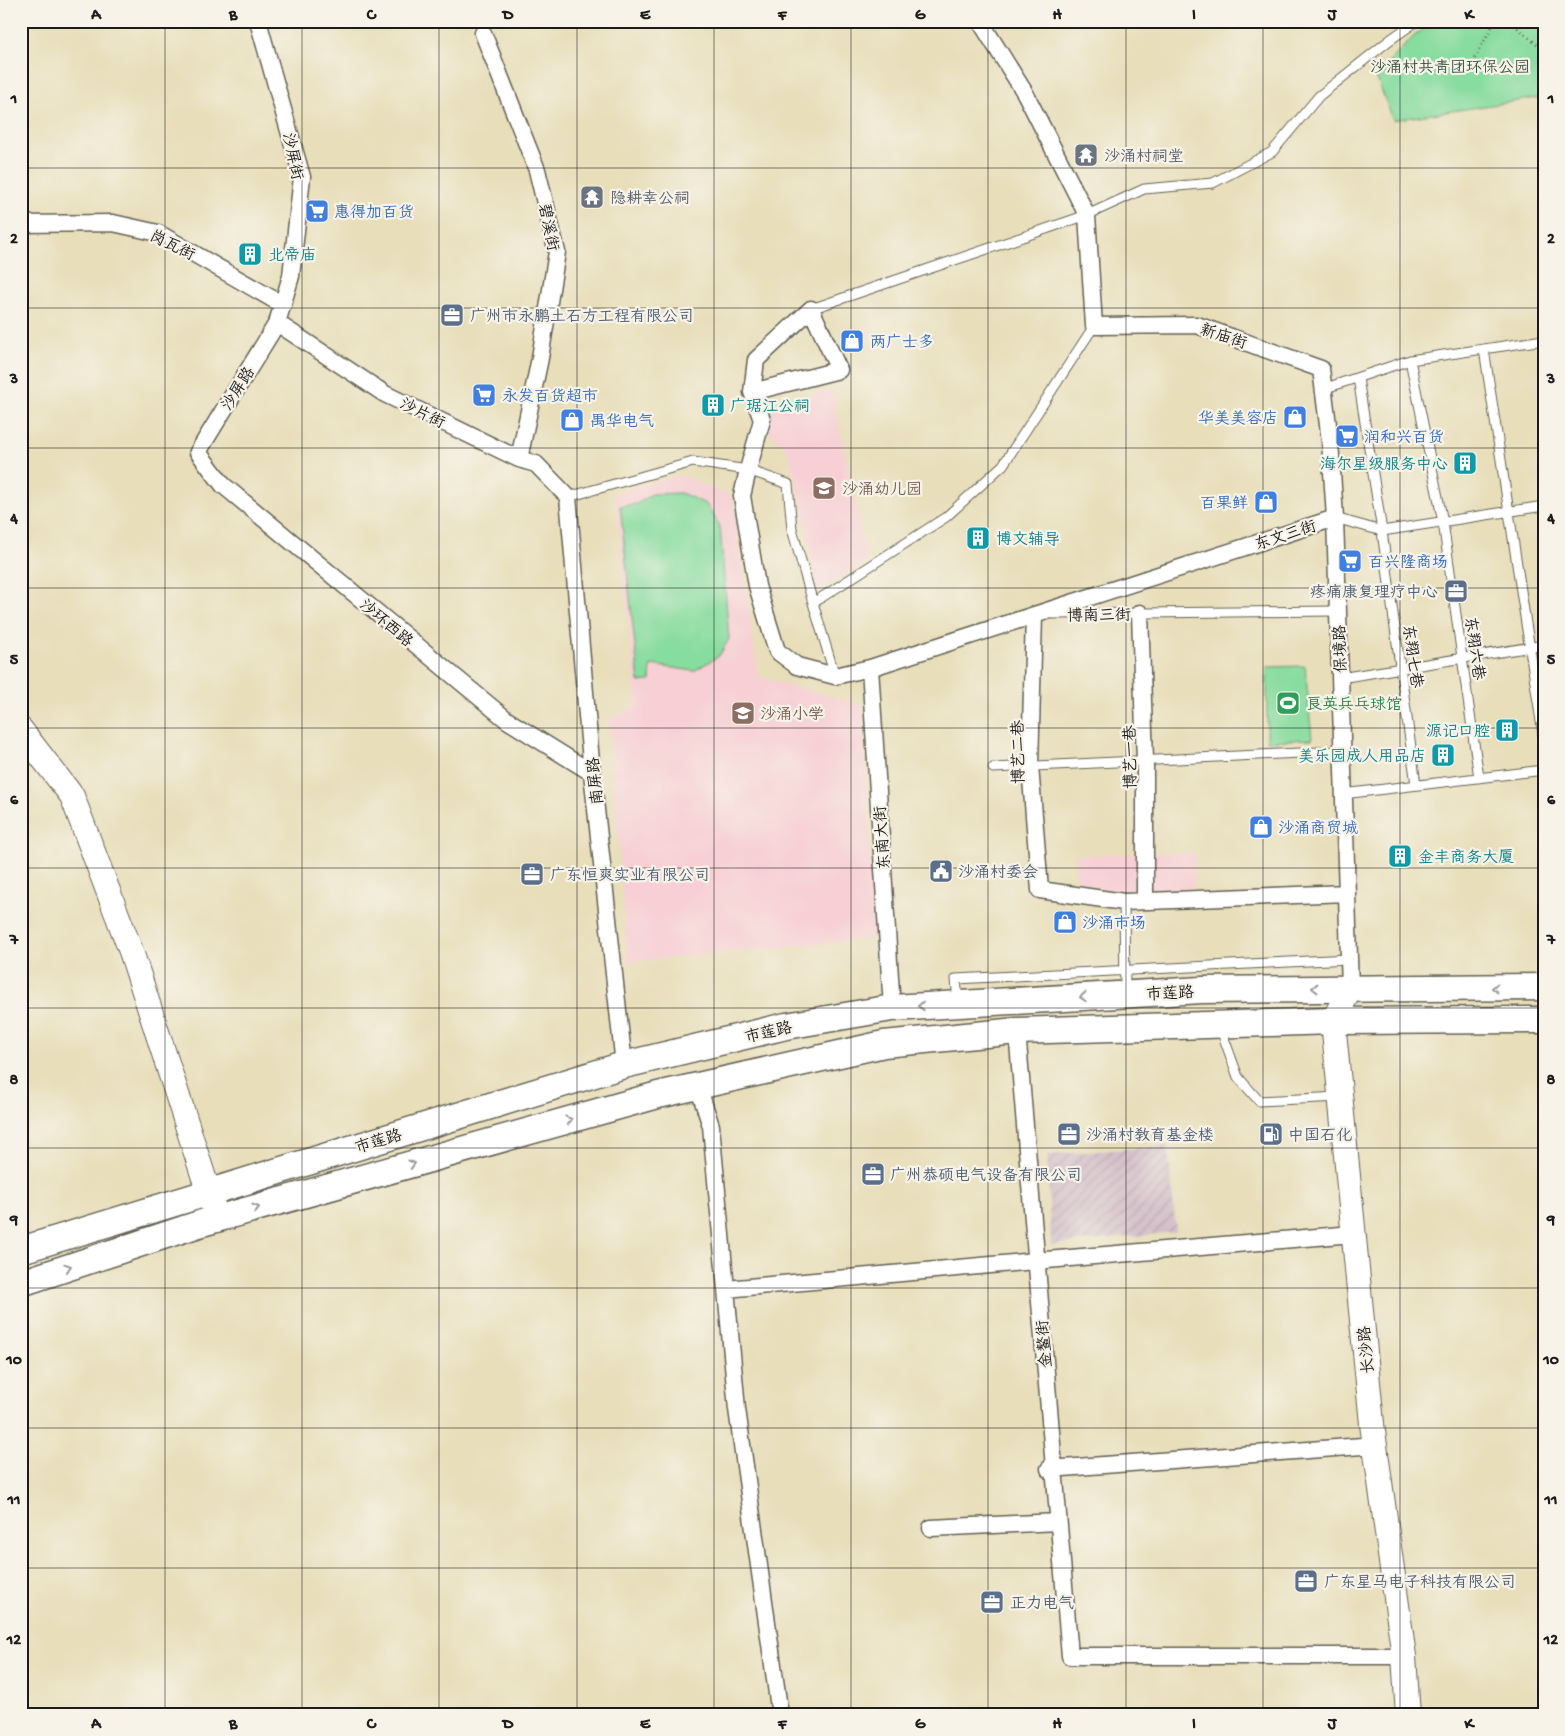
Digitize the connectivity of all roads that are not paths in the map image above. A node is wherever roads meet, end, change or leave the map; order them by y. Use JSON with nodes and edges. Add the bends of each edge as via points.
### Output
{"nodes":[{"id":1,"x":258,"y":21,"type":"edge"},
{"id":2,"x":980,"y":21,"type":"edge"},
{"id":3,"x":1417,"y":21,"type":"edge"},
{"id":4,"x":483,"y":33,"type":"dead end"},
{"id":5,"x":1087,"y":215,"type":"junction"},
{"id":6,"x":21,"y":224,"type":"edge"},
{"id":7,"x":283,"y":305,"type":"junction"},
{"id":8,"x":811,"y":309,"type":"junction"},
{"id":9,"x":277,"y":323,"type":"junction"},
{"id":10,"x":1094,"y":326,"type":"junction"},
{"id":11,"x":1544,"y":340,"type":"edge"},
{"id":12,"x":1484,"y":349,"type":"junction"},
{"id":13,"x":1410,"y":360,"type":"junction"},
{"id":14,"x":1320,"y":369,"type":"joint"},
{"id":15,"x":1358,"y":378,"type":"junction"},
{"id":16,"x":1323,"y":390,"type":"junction"},
{"id":17,"x":752,"y":392,"type":"junction"},
{"id":18,"x":198,"y":452,"type":"joint"},
{"id":19,"x":519,"y":459,"type":"junction"},
{"id":20,"x":748,"y":470,"type":"junction"},
{"id":21,"x":568,"y":497,"type":"junction"},
{"id":22,"x":1544,"y":506,"type":"edge"},
{"id":23,"x":1509,"y":512,"type":"junction"},
{"id":24,"x":1335,"y":518,"type":"junction"},
{"id":25,"x":1443,"y":522,"type":"junction"},
{"id":26,"x":1382,"y":531,"type":"junction"},
{"id":27,"x":812,"y":603,"type":"junction"},
{"id":28,"x":1338,"y":611,"type":"junction"},
{"id":29,"x":1140,"y":613,"type":"junction"},
{"id":30,"x":1034,"y":615,"type":"junction"},
{"id":31,"x":1544,"y":645,"type":"edge"},
{"id":32,"x":870,"y":668,"type":"junction"},
{"id":33,"x":835,"y":676,"type":"junction"},
{"id":34,"x":1340,"y":678,"type":"junction"},
{"id":35,"x":21,"y":730,"type":"edge"},
{"id":36,"x":1544,"y":741,"type":"edge"},
{"id":37,"x":1342,"y":751,"type":"junction"},
{"id":38,"x":1145,"y":761,"type":"junction"},
{"id":39,"x":1030,"y":766,"type":"junction"},
{"id":40,"x":993,"y":768,"type":"dead end"},
{"id":41,"x":1544,"y":770,"type":"edge"},
{"id":42,"x":592,"y":773,"type":"junction"},
{"id":43,"x":1480,"y":778,"type":"junction"},
{"id":44,"x":1416,"y":785,"type":"junction"},
{"id":45,"x":1344,"y":794,"type":"junction"},
{"id":46,"x":1347,"y":893,"type":"junction"},
{"id":47,"x":1145,"y":901,"type":"junction"},
{"id":48,"x":1124,"y":902,"type":"junction"},
{"id":49,"x":1349,"y":959,"type":"junction"},
{"id":50,"x":1544,"y":988,"type":"edge"},
{"id":51,"x":1350,"y":989,"type":"junction"},
{"id":52,"x":1126,"y":994,"type":"junction"},
{"id":53,"x":958,"y":1004,"type":"junction"},
{"id":54,"x":892,"y":1008,"type":"junction"},
{"id":55,"x":1544,"y":1020,"type":"edge"},
{"id":56,"x":1333,"y":1021,"type":"junction"},
{"id":57,"x":1219,"y":1024,"type":"junction"},
{"id":58,"x":1017,"y":1031,"type":"junction"},
{"id":59,"x":624,"y":1065,"type":"junction"},
{"id":60,"x":698,"y":1086,"type":"junction"},
{"id":61,"x":1341,"y":1097,"type":"junction"},
{"id":62,"x":209,"y":1191,"type":"junction"},
{"id":63,"x":216,"y":1219,"type":"junction"},
{"id":64,"x":1353,"y":1234,"type":"junction"},
{"id":65,"x":21,"y":1250,"type":"edge"},
{"id":66,"x":1036,"y":1261,"type":"junction"},
{"id":67,"x":21,"y":1283,"type":"edge"},
{"id":68,"x":726,"y":1289,"type":"junction"},
{"id":69,"x":1376,"y":1445,"type":"junction"},
{"id":70,"x":1049,"y":1469,"type":"dead end"},
{"id":71,"x":1058,"y":1522,"type":"junction"},
{"id":72,"x":931,"y":1528,"type":"dead end"},
{"id":73,"x":1404,"y":1656,"type":"junction"},
{"id":74,"x":780,"y":1715,"type":"edge"},
{"id":75,"x":1408,"y":1715,"type":"edge"}],
"edges":[{"from":1,"to":7,"type":"street","name":"沙屏街","via":[[302,177],[291,276]]},
{"from":2,"to":5,"type":"street","via":[[1025,93]]},
{"from":3,"to":5,"type":"lane","via":[[1320,96],[1272,152],[1213,183],[1144,189]]},
{"from":4,"to":19,"type":"street","name":"碧溪街","via":[[537,170],[557,252]]},
{"from":5,"to":8,"type":"lane"},
{"from":5,"to":10,"type":"street"},
{"from":6,"to":7,"type":"street","name":"岗瓦街","via":[[113,223],[158,233]]},
{"from":7,"to":9,"type":"street","name":"沙屏街"},
{"from":8,"to":17,"type":"street","via":[[756,360]]},
{"from":8,"to":17,"type":"street","via":[[839,370]]},
{"from":9,"to":18,"type":"street","name":"沙屏路"},
{"from":9,"to":19,"type":"street","name":"沙片街","via":[[385,394]]},
{"from":10,"to":14,"type":"street","name":"新庙街","via":[[1197,325]]},
{"from":10,"to":27,"type":"lane","via":[[1003,465],[946,517]]},
{"from":11,"to":12,"type":"lane"},
{"from":12,"to":13,"type":"lane"},
{"from":12,"to":23,"type":"lane"},
{"from":13,"to":15,"type":"lane"},
{"from":13,"to":25,"type":"lane","name":"东翔六巷"},
{"from":14,"to":16,"type":"street","name":"保境路"},
{"from":15,"to":16,"type":"lane"},
{"from":15,"to":26,"type":"lane","name":"东翔七巷"},
{"from":16,"to":24,"type":"street","name":"保境路"},
{"from":17,"to":20,"type":"street","via":[[762,420]]},
{"from":18,"to":42,"type":"street","name":"沙环西路","via":[[223,485],[507,720]]},
{"from":19,"to":21,"type":"street","name":"沙片街","via":[[536,464]]},
{"from":20,"to":21,"type":"lane","via":[[693,462]]},
{"from":20,"to":27,"type":"lane","via":[[788,484],[792,529]]},
{"from":20,"to":33,"type":"street","via":[[742,496],[758,586],[776,651],[797,666]]},
{"from":21,"to":42,"type":"street","name":"南屏路"},
{"from":22,"to":23,"type":"lane","name":"东文三街"},
{"from":23,"to":25,"type":"lane","name":"东文三街"},
{"from":23,"to":36,"type":"lane"},
{"from":24,"to":26,"type":"lane","name":"东文三街"},
{"from":24,"to":28,"type":"street","name":"保境路"},
{"from":24,"to":30,"type":"street","name":"东文三街"},
{"from":25,"to":26,"type":"lane","name":"东文三街"},
{"from":25,"to":43,"type":"lane","name":"东翔六巷"},
{"from":26,"to":44,"type":"lane","name":"东翔七巷"},
{"from":27,"to":33,"type":"lane"},
{"from":28,"to":29,"type":"lane","name":"博南三街"},
{"from":28,"to":34,"type":"street","name":"保境路"},
{"from":29,"to":30,"type":"lane","name":"博南三街"},
{"from":29,"to":38,"type":"lane","name":"博艺一巷"},
{"from":30,"to":32,"type":"street","name":"博南三街"},
{"from":30,"to":39,"type":"lane","name":"博艺二巷"},
{"from":31,"to":34,"type":"lane"},
{"from":32,"to":33,"type":"street","name":"博南三街"},
{"from":32,"to":54,"type":"street","name":"东南大街"},
{"from":34,"to":37,"type":"street","name":"保境路"},
{"from":35,"to":62,"type":"street","via":[[72,796],[132,954]]},
{"from":37,"to":38,"type":"lane"},
{"from":37,"to":45,"type":"street","name":"保境路"},
{"from":38,"to":39,"type":"lane"},
{"from":38,"to":47,"type":"lane","name":"博艺一巷"},
{"from":39,"to":40,"type":"lane"},
{"from":39,"to":48,"type":"lane","name":"博艺二巷","via":[[1040,890]]},
{"from":41,"to":43,"type":"lane"},
{"from":42,"to":59,"type":"street","name":"南屏路"},
{"from":43,"to":44,"type":"lane"},
{"from":44,"to":45,"type":"lane"},
{"from":45,"to":46,"type":"street","name":"保境路"},
{"from":46,"to":47,"type":"street"},
{"from":46,"to":48,"type":"lane"},
{"from":46,"to":49,"type":"street","name":"保境路"},
{"from":47,"to":48,"type":"street"},
{"from":48,"to":52,"type":"lane"},
{"from":49,"to":51,"type":"street","name":"保境路"},
{"from":49,"to":53,"type":"lane","via":[[956,979]]},
{"from":50,"to":51,"type":"main road","name":"市莲路","one_way":true},
{"from":51,"to":52,"type":"main road","name":"市莲路","one_way":true},
{"from":51,"to":56,"type":"street"},
{"from":52,"to":53,"type":"main road","name":"市莲路","one_way":true},
{"from":53,"to":54,"type":"main road","name":"市莲路","one_way":true},
{"from":54,"to":59,"type":"main road","name":"市莲路","via":[[786,1026]]},
{"from":55,"to":56,"type":"main road","name":"市莲路"},
{"from":56,"to":57,"type":"main road","name":"市莲路"},
{"from":56,"to":61,"type":"street","name":"长沙路"},
{"from":57,"to":58,"type":"main road","name":"市莲路"},
{"from":57,"to":61,"type":"lane","via":[[1238,1077],[1259,1102]]},
{"from":58,"to":60,"type":"main road","name":"市莲路","via":[[884,1044]]},
{"from":58,"to":66,"type":"street","name":"金鳌街"},
{"from":59,"to":62,"type":"main road","name":"市莲路"},
{"from":63,"to":60,"type":"main road","name":"市莲路","one_way":true,"via":[[648,1097]]},
{"from":60,"to":68,"type":"street","via":[[711,1126]]},
{"from":61,"to":64,"type":"street","name":"长沙路"},
{"from":62,"to":63,"type":"street"},
{"from":62,"to":65,"type":"main road","name":"市莲路"},
{"from":67,"to":63,"type":"main road","name":"市莲路","one_way":true},
{"from":64,"to":66,"type":"street"},
{"from":64,"to":69,"type":"street","name":"长沙路"},
{"from":66,"to":68,"type":"street"},
{"from":66,"to":71,"type":"street","name":"金鳌街"},
{"from":68,"to":74,"type":"street","via":[[737,1409]]},
{"from":69,"to":70,"type":"street"},
{"from":69,"to":73,"type":"street","name":"长沙路"},
{"from":71,"to":72,"type":"street"},
{"from":71,"to":73,"type":"street","name":"金鳌街","via":[[1070,1656]]},
{"from":73,"to":75,"type":"street","name":"长沙路"}]}
